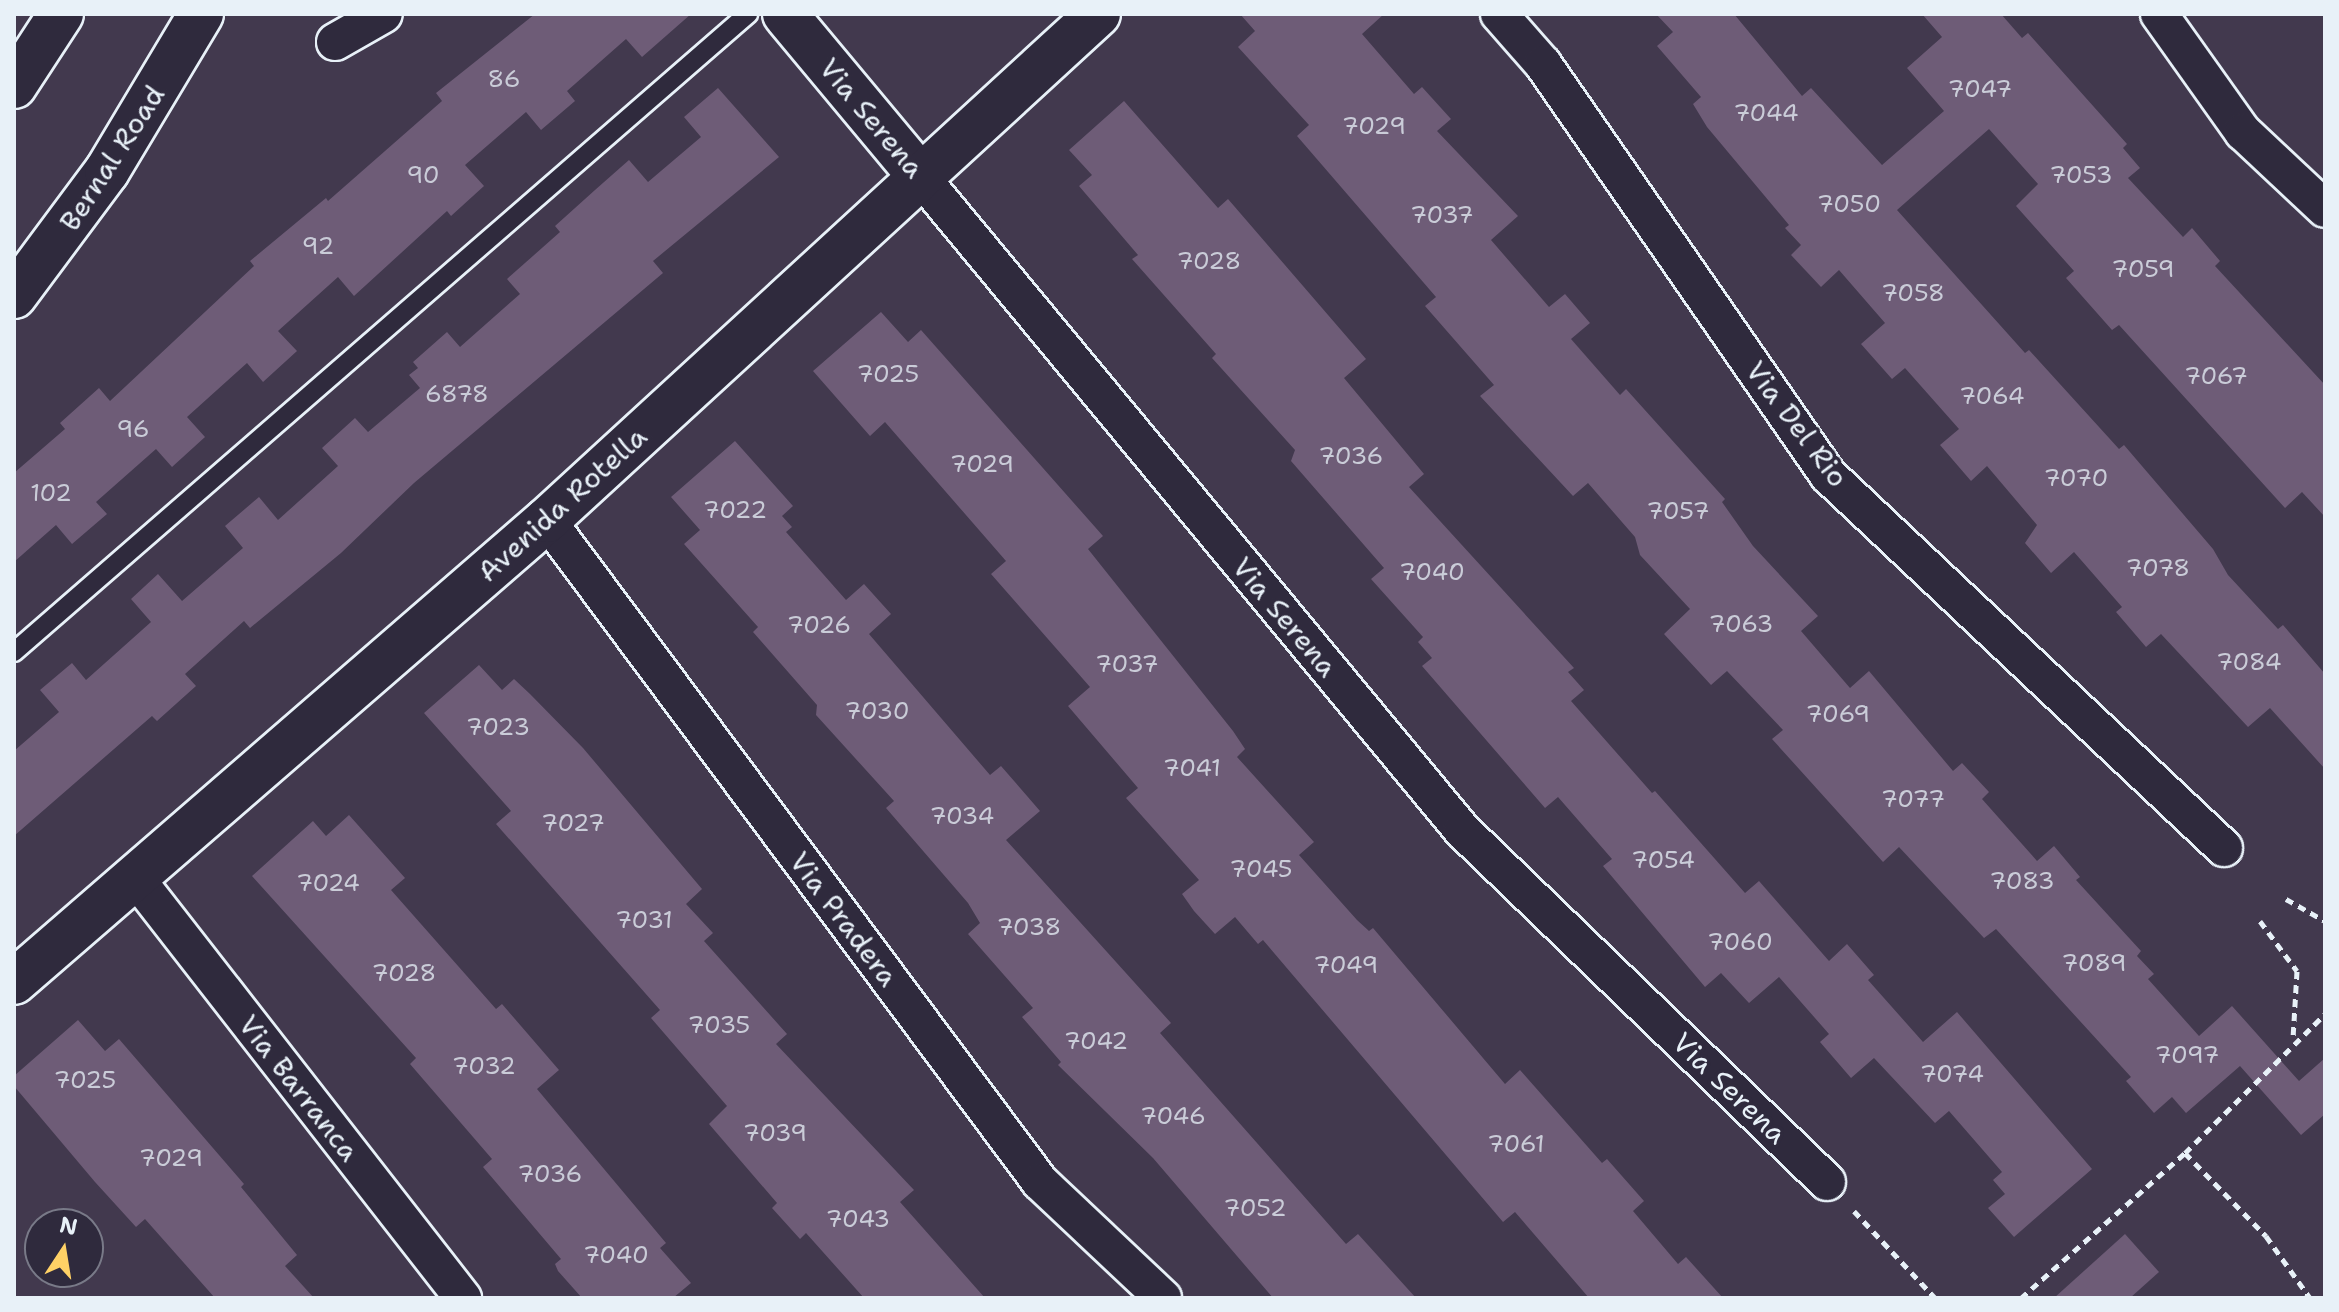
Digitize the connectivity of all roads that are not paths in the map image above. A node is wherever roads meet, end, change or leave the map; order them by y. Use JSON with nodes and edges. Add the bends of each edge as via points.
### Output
{"nodes":[{"id":1,"x":61,"y":14,"type":"edge"},
{"id":2,"x":201,"y":14,"type":"edge"},
{"id":3,"x":384,"y":14,"type":"edge"},
{"id":4,"x":748,"y":14,"type":"edge"},
{"id":5,"x":785,"y":14,"type":"edge"},
{"id":6,"x":1098,"y":14,"type":"edge"},
{"id":7,"x":1499,"y":14,"type":"edge"},
{"id":8,"x":2159,"y":14,"type":"edge"},
{"id":9,"x":335,"y":42,"type":"dead end"},
{"id":10,"x":14,"y":86,"type":"edge"},
{"id":11,"x":920,"y":176,"type":"junction"},
{"id":12,"x":2325,"y":209,"type":"edge"},
{"id":13,"x":14,"y":296,"type":"edge"},
{"id":14,"x":547,"y":520,"type":"junction"},
{"id":15,"x":14,"y":652,"type":"edge"},
{"id":16,"x":2224,"y":848,"type":"dead end"},
{"id":17,"x":135,"y":877,"type":"junction"},
{"id":18,"x":14,"y":982,"type":"edge"},
{"id":19,"x":1827,"y":1182,"type":"road end"},
{"id":20,"x":463,"y":1298,"type":"edge"},
{"id":21,"x":1163,"y":1298,"type":"edge"}],
"edges":[{"from":1,"to":10,"type":"street"},
{"from":2,"to":13,"type":"street","name":"Bernal Road","via":[[107,171]]},
{"from":3,"to":9,"type":"street"},
{"from":4,"to":15,"type":"lane"},
{"from":5,"to":11,"type":"street","name":"Via Serena"},
{"from":6,"to":11,"type":"street","name":"Avenida Rotella"},
{"from":7,"to":16,"type":"street","name":"Via Del Rio","via":[[1543,64],[1828,475]]},
{"from":8,"to":12,"type":"street","via":[[2243,132]]},
{"from":11,"to":14,"type":"street","name":"Avenida Rotella"},
{"from":11,"to":19,"type":"street","name":"Via Serena","via":[[1462,830]]},
{"from":14,"to":17,"type":"street","name":"Avenida Rotella"},
{"from":14,"to":21,"type":"street","name":"Via Pradera","via":[[1040,1182]]},
{"from":17,"to":18,"type":"street","name":"Avenida Rotella"},
{"from":17,"to":20,"type":"street","name":"Via Barranca"}]}
